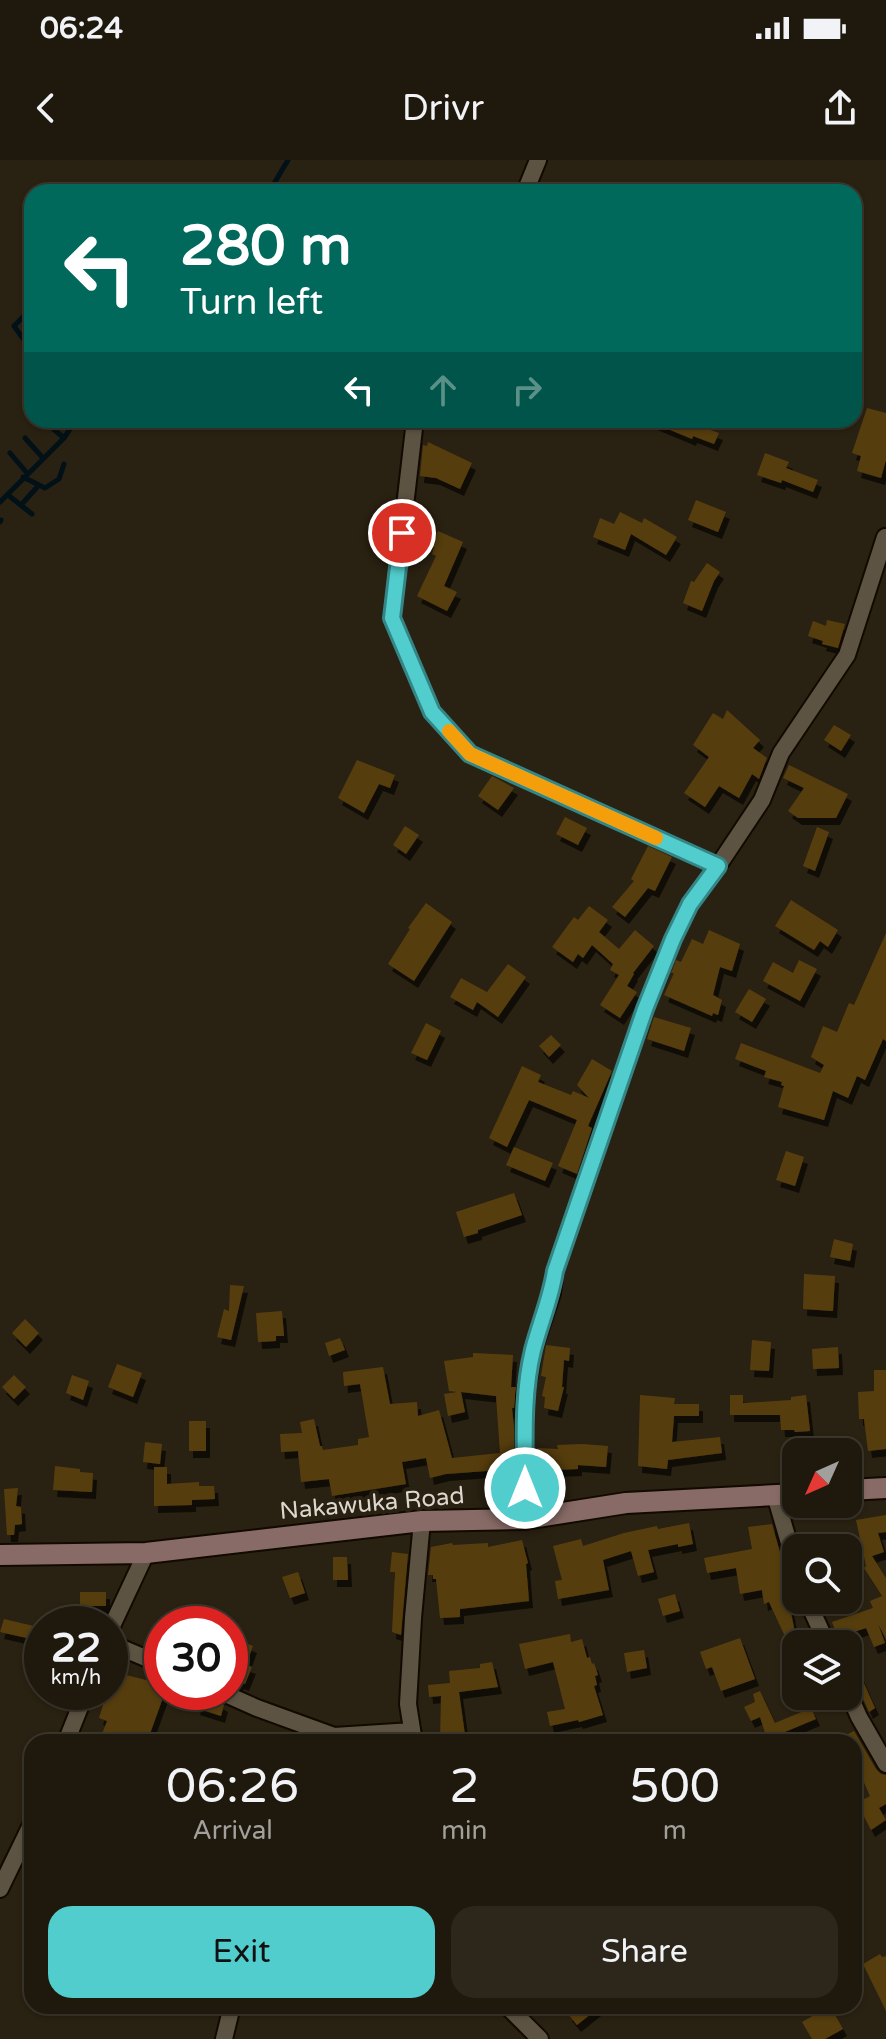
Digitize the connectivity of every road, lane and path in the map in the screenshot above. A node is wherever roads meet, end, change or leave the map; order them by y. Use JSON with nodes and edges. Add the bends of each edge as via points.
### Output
{"nodes":[{"id":1,"x":538,"y":160,"type":"edge"},
{"id":2,"x":528,"y":184,"type":"edge"},
{"id":3,"x":414,"y":428,"type":"edge"},
{"id":4,"x":885,"y":537,"type":"edge"},
{"id":5,"x":718,"y":866,"type":"junction"},
{"id":6,"x":886,"y":1488,"type":"edge"},
{"id":7,"x":862,"y":1489,"type":"edge"},
{"id":8,"x":775,"y":1495,"type":"junction"},
{"id":9,"x":782,"y":1495,"type":"edge"},
{"id":10,"x":525,"y":1519,"type":"junction"},
{"id":11,"x":422,"y":1521,"type":"junction"},
{"id":12,"x":785,"y":1534,"type":"edge"},
{"id":13,"x":146,"y":1553,"type":"junction"},
{"id":14,"x":0,"y":1555,"type":"edge"},
{"id":15,"x":121,"y":1606,"type":"edge"},
{"id":16,"x":248,"y":1704,"type":"edge"},
{"id":17,"x":79,"y":1710,"type":"edge"},
{"id":18,"x":856,"y":1710,"type":"edge"},
{"id":19,"x":69,"y":1734,"type":"edge"},
{"id":20,"x":321,"y":1734,"type":"edge"},
{"id":21,"x":413,"y":1734,"type":"edge"},
{"id":22,"x":886,"y":1764,"type":"edge"},
{"id":23,"x":24,"y":1840,"type":"edge"},
{"id":24,"x":0,"y":1889,"type":"edge"},
{"id":25,"x":230,"y":2014,"type":"edge"},
{"id":26,"x":515,"y":2014,"type":"edge"},
{"id":27,"x":224,"y":2039,"type":"edge"},
{"id":28,"x":540,"y":2039,"type":"edge"}],
"edges":[{"from":1,"to":2,"type":"street"},
{"from":3,"to":5,"type":"street","via":[[392,618],[432,712],[470,754]]},
{"from":4,"to":5,"type":"street","via":[[847,655],[781,753],[762,800]]},
{"from":5,"to":10,"type":"street","via":[[673,939],[555,1271],[525,1397]]},
{"from":6,"to":7,"type":"main road"},
{"from":8,"to":9,"type":"main road","name":"Nakawuka Road"},
{"from":8,"to":10,"type":"main road","name":"Nakawuka Road","via":[[626,1503]]},
{"from":8,"to":12,"type":"street"},
{"from":10,"to":11,"type":"main road","name":"Nakawuka Road"},
{"from":11,"to":13,"type":"main road","name":"Nakawuka Road"},
{"from":11,"to":21,"type":"street","via":[[408,1704]]},
{"from":13,"to":14,"type":"main road","name":"Nakawuka Road"},
{"from":13,"to":15,"type":"street"},
{"from":16,"to":20,"type":"street"},
{"from":17,"to":19,"type":"street"},
{"from":18,"to":22,"type":"street"},
{"from":23,"to":24,"type":"street"},
{"from":25,"to":27,"type":"street"},
{"from":26,"to":28,"type":"street"}]}
